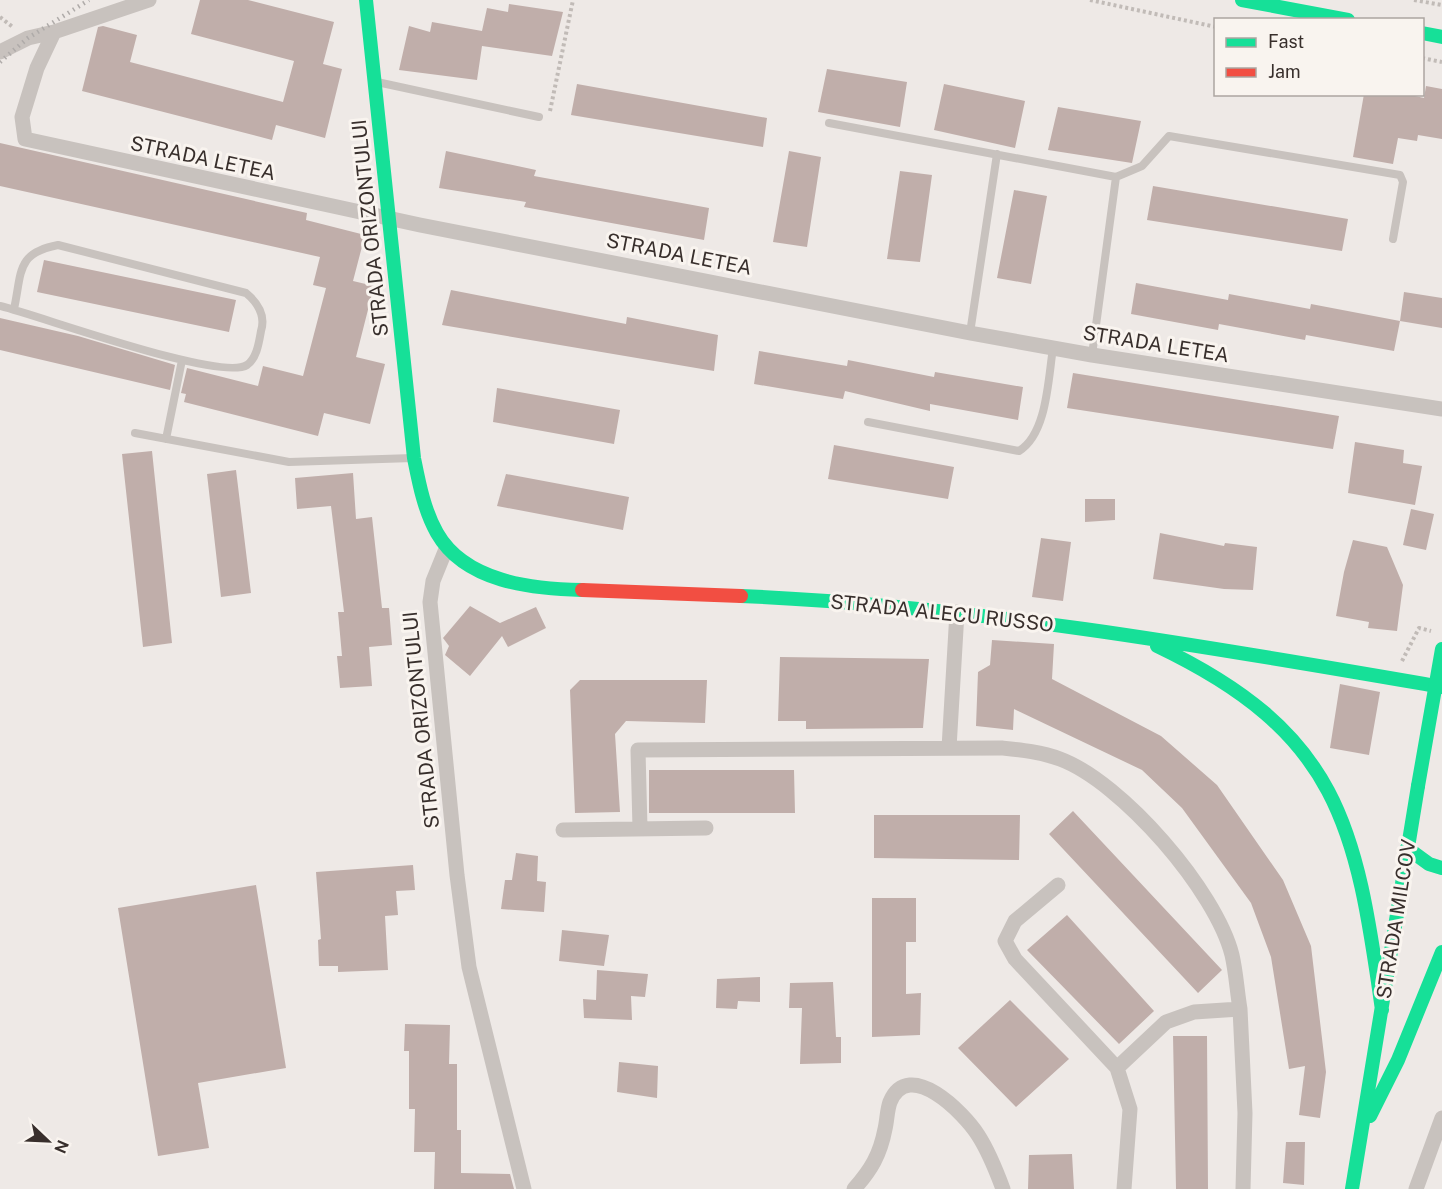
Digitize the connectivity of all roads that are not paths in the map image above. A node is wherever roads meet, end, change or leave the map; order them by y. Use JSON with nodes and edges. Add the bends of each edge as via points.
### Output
{"nodes":[{"id":1,"x":149,"y":0,"type":"edge"},
{"id":2,"x":366,"y":0,"type":"edge"},
{"id":3,"x":1242,"y":0,"type":"edge"},
{"id":4,"x":1337,"y":18,"type":"edge"},
{"id":5,"x":54,"y":32,"type":"junction"},
{"id":6,"x":1424,"y":33,"type":"edge"},
{"id":7,"x":1442,"y":37,"type":"edge"},
{"id":8,"x":0,"y":52,"type":"edge"},
{"id":9,"x":375,"y":82,"type":"junction"},
{"id":10,"x":539,"y":117,"type":"road end"},
{"id":11,"x":829,"y":123,"type":"dead end"},
{"id":12,"x":997,"y":154,"type":"junction"},
{"id":13,"x":1116,"y":177,"type":"junction"},
{"id":14,"x":391,"y":219,"type":"junction"},
{"id":15,"x":1394,"y":239,"type":"dead end"},
{"id":16,"x":0,"y":306,"type":"edge"},
{"id":17,"x":14,"y":309,"type":"junction"},
{"id":18,"x":970,"y":333,"type":"junction"},
{"id":19,"x":1053,"y":348,"type":"junction"},
{"id":20,"x":1092,"y":355,"type":"junction"},
{"id":21,"x":182,"y":360,"type":"junction"},
{"id":22,"x":1442,"y":409,"type":"edge"},
{"id":23,"x":868,"y":422,"type":"dead end"},
{"id":24,"x":135,"y":433,"type":"dead end"},
{"id":25,"x":166,"y":439,"type":"junction"},
{"id":26,"x":414,"y":458,"type":"junction"},
{"id":27,"x":446,"y":549,"type":"junction"},
{"id":28,"x":957,"y":612,"type":"junction"},
{"id":29,"x":1128,"y":634,"type":"junction"},
{"id":30,"x":1442,"y":649,"type":"edge"},
{"id":31,"x":1442,"y":687,"type":"edge"},
{"id":32,"x":949,"y":748,"type":"junction"},
{"id":33,"x":640,"y":828,"type":"junction"},
{"id":34,"x":706,"y":828,"type":"dead end"},
{"id":35,"x":562,"y":830,"type":"dead end"},
{"id":36,"x":1407,"y":848,"type":"junction"},
{"id":37,"x":1442,"y":868,"type":"edge"},
{"id":38,"x":1058,"y":885,"type":"dead end"},
{"id":39,"x":1442,"y":952,"type":"edge"},
{"id":40,"x":1239,"y":1009,"type":"junction"},
{"id":41,"x":1382,"y":1010,"type":"junction"},
{"id":42,"x":1117,"y":1068,"type":"junction"},
{"id":43,"x":1442,"y":1118,"type":"edge"},
{"id":44,"x":1362,"y":1130,"type":"junction"},
{"id":45,"x":524,"y":1189,"type":"edge"},
{"id":46,"x":854,"y":1189,"type":"edge"},
{"id":47,"x":1003,"y":1189,"type":"edge"},
{"id":48,"x":1124,"y":1189,"type":"edge"},
{"id":49,"x":1243,"y":1189,"type":"edge"},
{"id":50,"x":1352,"y":1189,"type":"edge"},
{"id":51,"x":1416,"y":1189,"type":"edge"}],
"edges":[{"from":1,"to":5,"type":"street"},
{"from":2,"to":9,"type":"street","name":"STRADA ORIZONTULUI"},
{"from":3,"to":4,"type":"street"},
{"from":5,"to":8,"type":"street","via":[[28,38]]},
{"from":5,"to":14,"type":"street","name":"STRADA LETEA","via":[[37,68],[22,117],[25,140]]},
{"from":6,"to":7,"type":"street"},
{"from":9,"to":10,"type":"lane"},
{"from":9,"to":14,"type":"street","name":"STRADA ORIZONTULUI"},
{"from":11,"to":12,"type":"lane"},
{"from":12,"to":13,"type":"lane"},
{"from":12,"to":18,"type":"lane"},
{"from":13,"to":15,"type":"lane","via":[[1142,166],[1169,136],[1400,174],[1403,182]]},
{"from":13,"to":20,"type":"lane"},
{"from":14,"to":18,"type":"street","name":"STRADA LETEA"},
{"from":14,"to":26,"type":"street","name":"STRADA ORIZONTULUI"},
{"from":16,"to":17,"type":"lane"},
{"from":17,"to":21,"type":"lane"},
{"from":17,"to":21,"type":"lane","via":[[24,261],[37,249],[58,245],[246,293],[257,302],[264,320],[256,353],[248,364],[230,369]]},
{"from":18,"to":19,"type":"street","name":"STRADA LETEA"},
{"from":19,"to":20,"type":"street","name":"STRADA LETEA"},
{"from":19,"to":23,"type":"lane","via":[[1038,432],[1019,452]]},
{"from":20,"to":22,"type":"street","name":"STRADA LETEA"},
{"from":21,"to":25,"type":"lane"},
{"from":24,"to":25,"type":"lane"},
{"from":25,"to":26,"type":"lane","via":[[289,462]]},
{"from":26,"to":27,"type":"street","name":"STRADA ORIZONTULUI","via":[[429,519]]},
{"from":27,"to":28,"type":"street","name":"STRADA ALECU RUSSO","via":[[499,579],[539,589],[793,598]]},
{"from":27,"to":45,"type":"street","name":"STRADA ORIZONTULUI","via":[[433,581],[430,602],[457,875],[469,967]]},
{"from":28,"to":29,"type":"street","name":"STRADA ALECU RUSSO"},
{"from":28,"to":32,"type":"street"},
{"from":29,"to":31,"type":"street","name":"STRADA ALECU RUSSO"},
{"from":29,"to":41,"type":"street","via":[[1235,688],[1268,714],[1304,752],[1330,789],[1346,826],[1368,910]]},
{"from":30,"to":36,"type":"street","name":"STRADA MILCOV","bridge":true},
{"from":32,"to":33,"type":"street","via":[[638,750]]},
{"from":32,"to":40,"type":"street","via":[[1032,751],[1061,759],[1118,794],[1192,878],[1213,910],[1232,954]]},
{"from":33,"to":34,"type":"street"},
{"from":33,"to":35,"type":"street"},
{"from":36,"to":37,"type":"street"},
{"from":36,"to":41,"type":"street","name":"STRADA MILCOV"},
{"from":38,"to":42,"type":"street","via":[[1015,921],[1005,941],[1015,959]]},
{"from":39,"to":44,"type":"street","via":[[1394,1068]]},
{"from":40,"to":42,"type":"street","via":[[1194,1012],[1166,1022]]},
{"from":40,"to":49,"type":"street","via":[[1245,1113]]},
{"from":41,"to":44,"type":"street","name":"STRADA MILCOV"},
{"from":42,"to":48,"type":"street","via":[[1130,1109]]},
{"from":43,"to":51,"type":"street"},
{"from":44,"to":50,"type":"street","name":"STRADA MILCOV"},
{"from":46,"to":47,"type":"street","via":[[873,1168],[882,1146],[890,1102],[899,1090],[914,1085],[940,1094],[977,1133]]}]}
